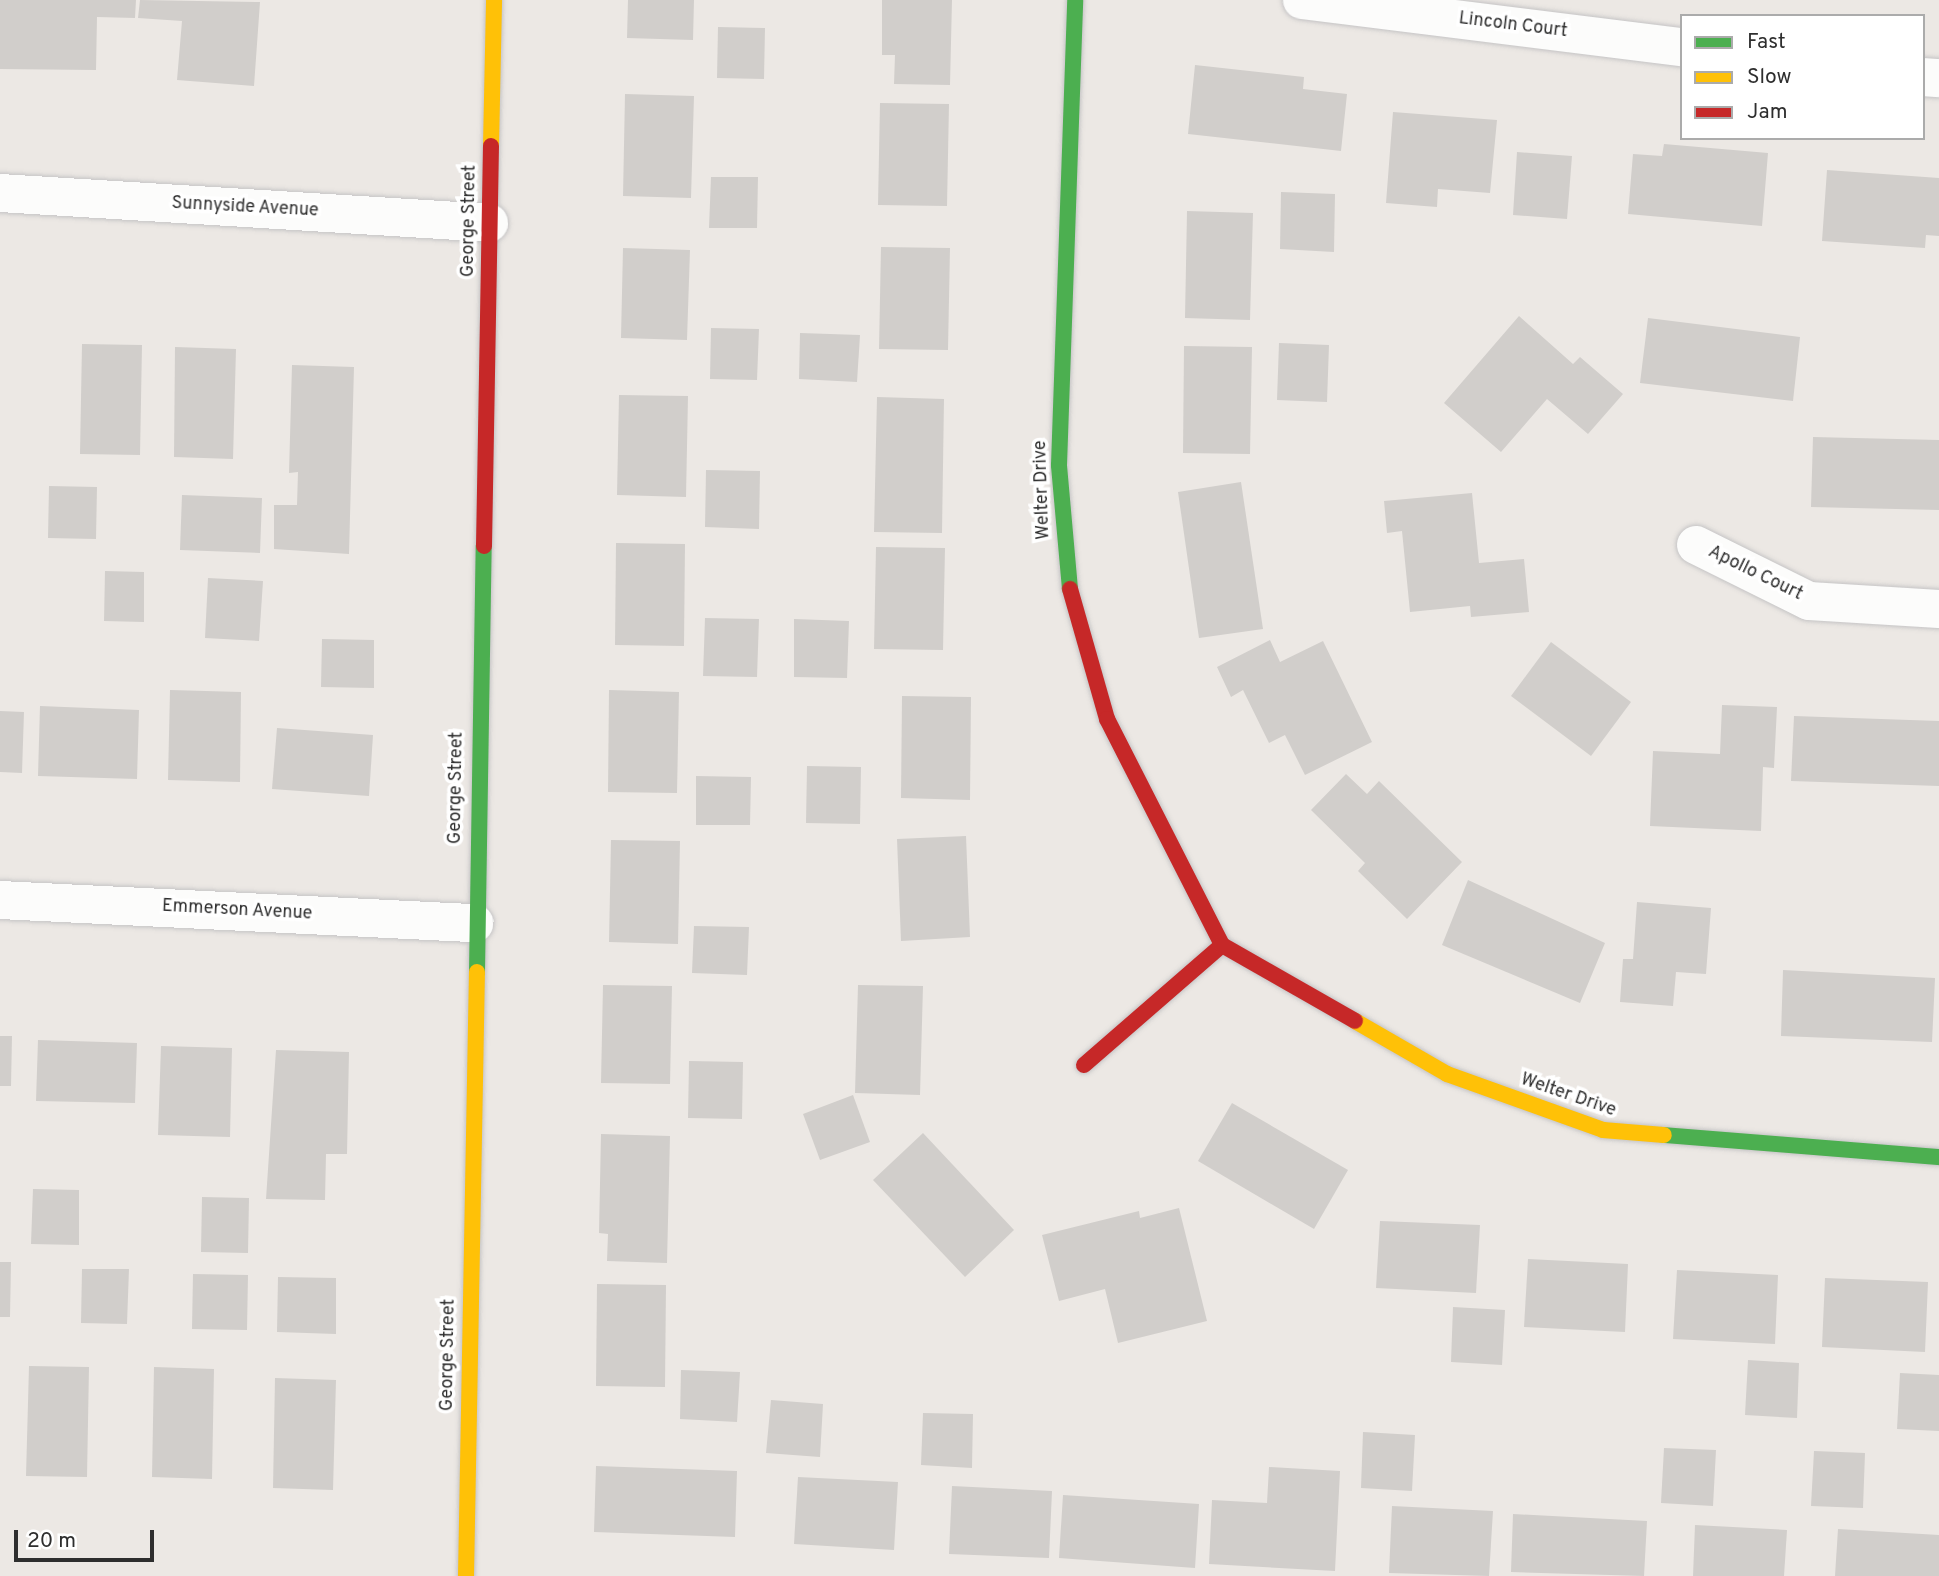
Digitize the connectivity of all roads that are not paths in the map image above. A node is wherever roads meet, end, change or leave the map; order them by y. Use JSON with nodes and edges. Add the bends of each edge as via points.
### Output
{"nodes":[{"id":1,"x":494,"y":0,"type":"edge"},
{"id":2,"x":1075,"y":0,"type":"edge"},
{"id":3,"x":1302,"y":0,"type":"edge"},
{"id":4,"x":1680,"y":47,"type":"edge"},
{"id":5,"x":0,"y":193,"type":"edge"},
{"id":6,"x":489,"y":223,"type":"junction"},
{"id":7,"x":1696,"y":545,"type":"dead end"},
{"id":8,"x":1939,"y":609,"type":"edge"},
{"id":9,"x":0,"y":900,"type":"edge"},
{"id":10,"x":474,"y":923,"type":"junction"},
{"id":11,"x":1222,"y":945,"type":"junction"},
{"id":12,"x":1084,"y":1065,"type":"dead end"},
{"id":13,"x":1939,"y":1157,"type":"edge"},
{"id":14,"x":466,"y":1576,"type":"edge"}],
"edges":[{"from":1,"to":6,"type":"street","name":"George Street"},
{"from":2,"to":11,"type":"street","name":"Welter Drive","via":[[1059,465],[1069,586],[1107,719]]},
{"from":3,"to":4,"type":"street","name":"Lincoln Court"},
{"from":5,"to":6,"type":"street","name":"Sunnyside Avenue"},
{"from":6,"to":10,"type":"street","name":"George Street"},
{"from":7,"to":8,"type":"street","name":"Apollo Court","via":[[1809,601]]},
{"from":9,"to":10,"type":"street","name":"Emmerson Avenue"},
{"from":10,"to":14,"type":"street","name":"George Street"},
{"from":11,"to":12,"type":"street"},
{"from":11,"to":13,"type":"street","name":"Welter Drive","via":[[1447,1074],[1603,1130]]}]}
